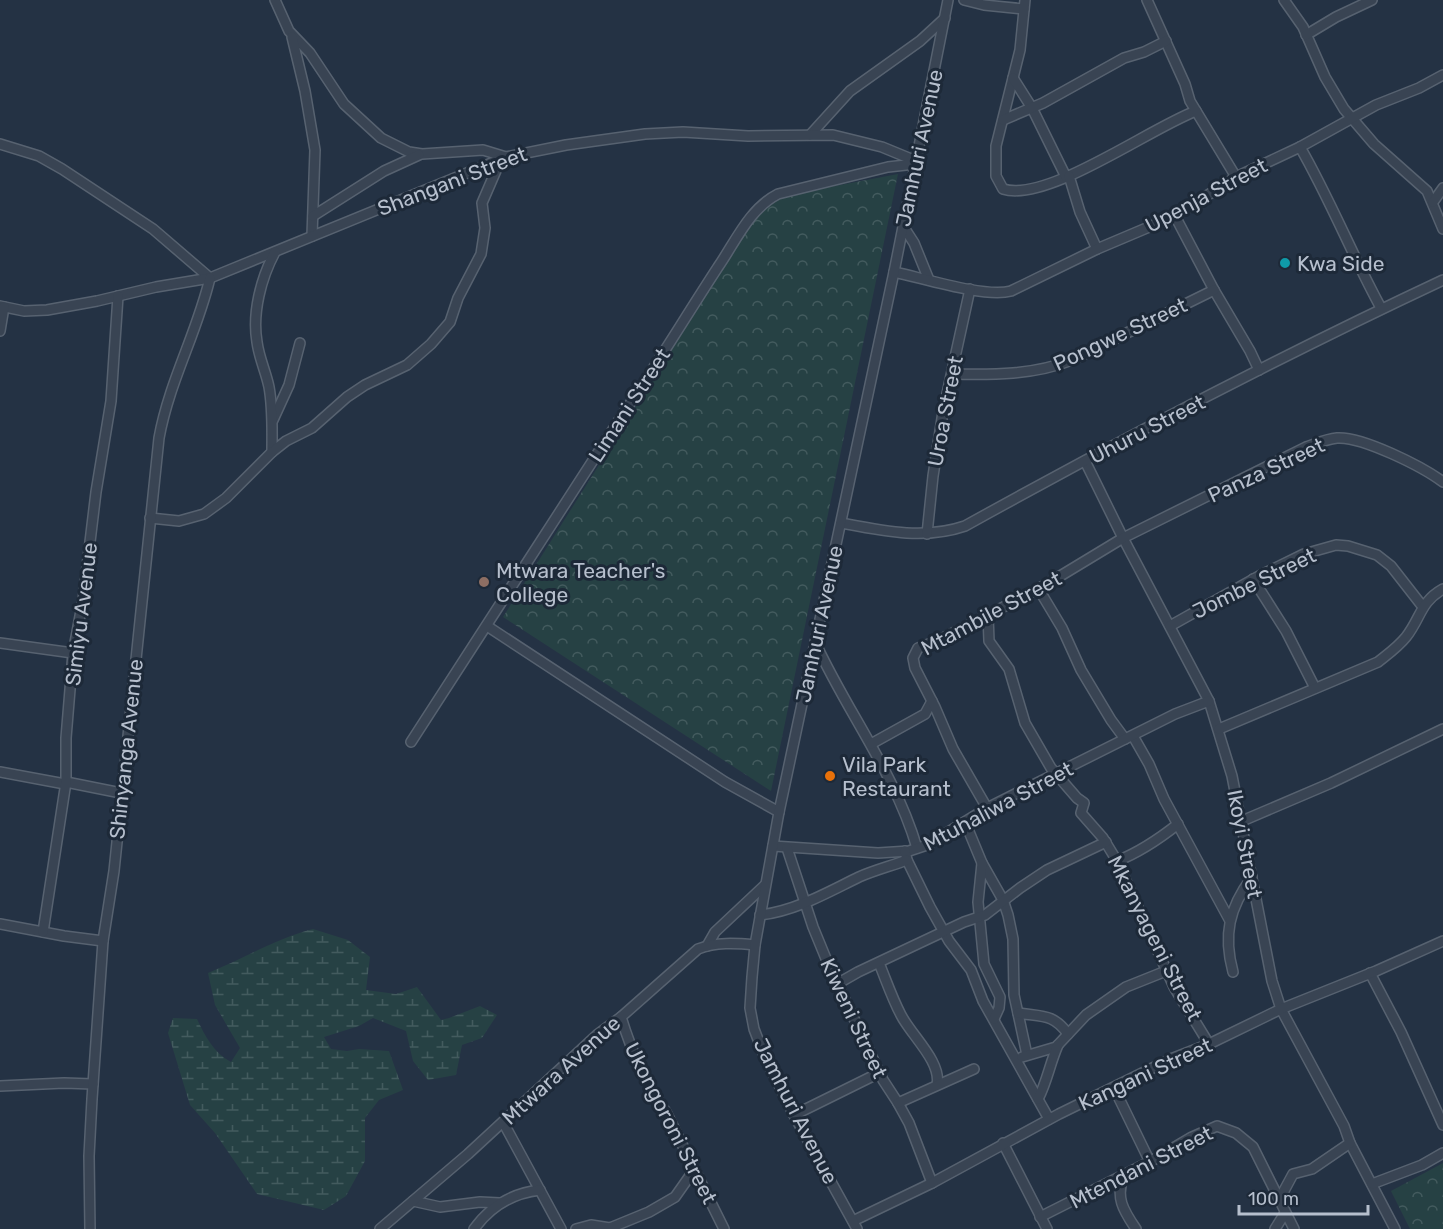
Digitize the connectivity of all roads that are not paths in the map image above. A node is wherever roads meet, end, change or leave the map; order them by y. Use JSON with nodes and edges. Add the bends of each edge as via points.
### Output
{"nodes":[{"id":1,"x":274,"y":0,"type":"edge"},
{"id":2,"x":948,"y":0,"type":"edge"},
{"id":3,"x":964,"y":0,"type":"edge"},
{"id":4,"x":1147,"y":0,"type":"edge"},
{"id":5,"x":1284,"y":0,"type":"edge"},
{"id":6,"x":1372,"y":0,"type":"edge"},
{"id":7,"x":1024,"y":4,"type":"edge"},
{"id":8,"x":945,"y":18,"type":"junction"},
{"id":9,"x":291,"y":34,"type":"junction"},
{"id":10,"x":1306,"y":35,"type":"junction"},
{"id":11,"x":1166,"y":41,"type":"junction"},
{"id":12,"x":1443,"y":75,"type":"edge"},
{"id":13,"x":1013,"y":78,"type":"junction"},
{"id":14,"x":1032,"y":108,"type":"junction"},
{"id":15,"x":1196,"y":111,"type":"junction"},
{"id":16,"x":1351,"y":118,"type":"junction"},
{"id":17,"x":1004,"y":120,"type":"junction"},
{"id":18,"x":810,"y":135,"type":"junction"},
{"id":19,"x":0,"y":144,"type":"edge"},
{"id":20,"x":1300,"y":147,"type":"junction"},
{"id":21,"x":422,"y":154,"type":"junction"},
{"id":22,"x":503,"y":158,"type":"junction"},
{"id":23,"x":916,"y":163,"type":"junction"},
{"id":24,"x":1067,"y":177,"type":"junction"},
{"id":25,"x":1236,"y":177,"type":"junction"},
{"id":26,"x":1443,"y":188,"type":"edge"},
{"id":27,"x":1433,"y":202,"type":"junction"},
{"id":28,"x":313,"y":216,"type":"junction"},
{"id":29,"x":1175,"y":216,"type":"junction"},
{"id":30,"x":903,"y":226,"type":"junction"},
{"id":31,"x":1443,"y":229,"type":"edge"},
{"id":32,"x":312,"y":236,"type":"junction"},
{"id":33,"x":1097,"y":249,"type":"junction"},
{"id":34,"x":275,"y":252,"type":"junction"},
{"id":35,"x":894,"y":272,"type":"junction"},
{"id":36,"x":210,"y":278,"type":"junction"},
{"id":37,"x":1443,"y":279,"type":"edge"},
{"id":38,"x":929,"y":280,"type":"junction"},
{"id":39,"x":970,"y":289,"type":"junction"},
{"id":40,"x":1214,"y":290,"type":"junction"},
{"id":41,"x":118,"y":296,"type":"junction"},
{"id":42,"x":2,"y":307,"type":"edge"},
{"id":43,"x":1381,"y":308,"type":"junction"},
{"id":44,"x":0,"y":332,"type":"edge"},
{"id":45,"x":300,"y":343,"type":"dead end"},
{"id":46,"x":1259,"y":370,"type":"junction"},
{"id":47,"x":952,"y":374,"type":"junction"},
{"id":48,"x":273,"y":420,"type":"junction"},
{"id":49,"x":272,"y":452,"type":"junction"},
{"id":50,"x":1085,"y":461,"type":"junction"},
{"id":51,"x":1443,"y":482,"type":"edge"},
{"id":52,"x":150,"y":518,"type":"junction"},
{"id":53,"x":841,"y":523,"type":"junction"},
{"id":54,"x":927,"y":534,"type":"junction"},
{"id":55,"x":1123,"y":538,"type":"junction"},
{"id":56,"x":1253,"y":579,"type":"junction"},
{"id":57,"x":1038,"y":588,"type":"junction"},
{"id":58,"x":1443,"y":589,"type":"edge"},
{"id":59,"x":1423,"y":607,"type":"junction"},
{"id":60,"x":988,"y":615,"type":"junction"},
{"id":61,"x":487,"y":626,"type":"junction"},
{"id":62,"x":1170,"y":626,"type":"junction"},
{"id":63,"x":815,"y":642,"type":"junction"},
{"id":64,"x":0,"y":644,"type":"edge"},
{"id":65,"x":73,"y":652,"type":"junction"},
{"id":66,"x":1315,"y":688,"type":"junction"},
{"id":67,"x":1209,"y":700,"type":"junction"},
{"id":68,"x":932,"y":701,"type":"junction"},
{"id":69,"x":1219,"y":729,"type":"junction"},
{"id":70,"x":1443,"y":729,"type":"edge"},
{"id":71,"x":1129,"y":737,"type":"junction"},
{"id":72,"x":411,"y":742,"type":"dead end"},
{"id":73,"x":871,"y":744,"type":"junction"},
{"id":74,"x":0,"y":772,"type":"edge"},
{"id":75,"x":1057,"y":774,"type":"junction"},
{"id":76,"x":65,"y":783,"type":"junction"},
{"id":77,"x":121,"y":794,"type":"junction"},
{"id":78,"x":987,"y":808,"type":"junction"},
{"id":79,"x":779,"y":812,"type":"junction"},
{"id":80,"x":1242,"y":821,"type":"junction"},
{"id":81,"x":964,"y":822,"type":"junction"},
{"id":82,"x":1178,"y":824,"type":"junction"},
{"id":83,"x":1106,"y":842,"type":"junction"},
{"id":84,"x":773,"y":846,"type":"junction"},
{"id":85,"x":787,"y":848,"type":"junction"},
{"id":86,"x":916,"y":849,"type":"junction"},
{"id":87,"x":906,"y":856,"type":"junction"},
{"id":88,"x":1117,"y":861,"type":"junction"},
{"id":89,"x":982,"y":863,"type":"junction"},
{"id":90,"x":1252,"y":877,"type":"junction"},
{"id":91,"x":766,"y":884,"type":"junction"},
{"id":92,"x":1003,"y":900,"type":"junction"},
{"id":93,"x":805,"y":902,"type":"junction"},
{"id":94,"x":760,"y":915,"type":"junction"},
{"id":95,"x":980,"y":918,"type":"junction"},
{"id":96,"x":1229,"y":919,"type":"junction"},
{"id":97,"x":0,"y":924,"type":"edge"},
{"id":98,"x":42,"y":932,"type":"junction"},
{"id":99,"x":944,"y":932,"type":"junction"},
{"id":100,"x":103,"y":941,"type":"junction"},
{"id":101,"x":1443,"y":941,"type":"edge"},
{"id":102,"x":754,"y":945,"type":"junction"},
{"id":103,"x":707,"y":946,"type":"junction"},
{"id":104,"x":879,"y":963,"type":"junction"},
{"id":105,"x":1166,"y":970,"type":"junction"},
{"id":106,"x":1233,"y":972,"type":"dead end"},
{"id":107,"x":1370,"y":974,"type":"junction"},
{"id":108,"x":837,"y":984,"type":"junction"},
{"id":109,"x":1281,"y":1009,"type":"junction"},
{"id":110,"x":1018,"y":1013,"type":"junction"},
{"id":111,"x":621,"y":1017,"type":"junction"},
{"id":112,"x":994,"y":1019,"type":"junction"},
{"id":113,"x":1068,"y":1034,"type":"junction"},
{"id":114,"x":1209,"y":1044,"type":"junction"},
{"id":115,"x":1058,"y":1045,"type":"junction"},
{"id":116,"x":1027,"y":1055,"type":"junction"},
{"id":117,"x":1014,"y":1059,"type":"junction"},
{"id":118,"x":975,"y":1069,"type":"dead end"},
{"id":119,"x":879,"y":1073,"type":"junction"},
{"id":120,"x":93,"y":1084,"type":"junction"},
{"id":121,"x":937,"y":1085,"type":"junction"},
{"id":122,"x":0,"y":1086,"type":"edge"},
{"id":123,"x":1114,"y":1088,"type":"junction"},
{"id":124,"x":1038,"y":1099,"type":"junction"},
{"id":125,"x":898,"y":1103,"type":"junction"},
{"id":126,"x":794,"y":1115,"type":"junction"},
{"id":127,"x":1049,"y":1119,"type":"junction"},
{"id":128,"x":503,"y":1122,"type":"junction"},
{"id":129,"x":1443,"y":1125,"type":"edge"},
{"id":130,"x":1003,"y":1143,"type":"junction"},
{"id":131,"x":1350,"y":1143,"type":"junction"},
{"id":132,"x":1443,"y":1153,"type":"edge"},
{"id":133,"x":1150,"y":1162,"type":"junction"},
{"id":134,"x":694,"y":1170,"type":"junction"},
{"id":135,"x":1124,"y":1175,"type":"junction"},
{"id":136,"x":932,"y":1183,"type":"junction"},
{"id":137,"x":1372,"y":1184,"type":"junction"},
{"id":138,"x":540,"y":1190,"type":"junction"},
{"id":139,"x":1279,"y":1200,"type":"junction"},
{"id":140,"x":413,"y":1201,"type":"junction"},
{"id":141,"x":500,"y":1203,"type":"junction"},
{"id":142,"x":1285,"y":1213,"type":"junction"},
{"id":143,"x":1040,"y":1217,"type":"junction"},
{"id":144,"x":855,"y":1225,"type":"edge"},
{"id":145,"x":1293,"y":1228,"type":"edge"},
{"id":146,"x":90,"y":1229,"type":"edge"},
{"id":147,"x":380,"y":1229,"type":"edge"},
{"id":148,"x":474,"y":1229,"type":"edge"},
{"id":149,"x":561,"y":1229,"type":"edge"},
{"id":150,"x":576,"y":1229,"type":"edge"},
{"id":151,"x":724,"y":1229,"type":"edge"},
{"id":152,"x":1047,"y":1229,"type":"edge"},
{"id":153,"x":1136,"y":1229,"type":"edge"},
{"id":154,"x":1395,"y":1229,"type":"edge"}],
"edges":[{"from":1,"to":9,"type":"street"},
{"from":2,"to":8,"type":"street","name":"Jamhuri Avenue"},
{"from":3,"to":7,"type":"street","via":[[984,6]]},
{"from":4,"to":11,"type":"street"},
{"from":5,"to":10,"type":"street"},
{"from":6,"to":10,"type":"street"},
{"from":7,"to":13,"type":"street","via":[[1024,27]]},
{"from":8,"to":18,"type":"street","via":[[920,41],[850,91]]},
{"from":8,"to":23,"type":"street","name":"Jamhuri Avenue"},
{"from":9,"to":21,"type":"street","via":[[310,53],[352,114],[388,143]]},
{"from":9,"to":28,"type":"street","via":[[315,150]]},
{"from":10,"to":16,"type":"street","via":[[1325,77]]},
{"from":11,"to":14,"type":"street","via":[[1124,58]]},
{"from":11,"to":15,"type":"street"},
{"from":12,"to":16,"type":"street","name":"Upenja Street"},
{"from":13,"to":14,"type":"street"},
{"from":13,"to":17,"type":"street"},
{"from":14,"to":17,"type":"street"},
{"from":14,"to":24,"type":"street"},
{"from":15,"to":24,"type":"street"},
{"from":15,"to":25,"type":"street"},
{"from":16,"to":20,"type":"street","name":"Upenja Street"},
{"from":16,"to":27,"type":"street","via":[[1383,153],[1427,191]]},
{"from":17,"to":24,"type":"street","via":[[995,153],[996,176],[1003,189],[1023,192]]},
{"from":18,"to":22,"type":"street","name":"Shangani Street","via":[[645,134]]},
{"from":18,"to":23,"type":"street","name":"Shangani Street","via":[[853,139]]},
{"from":19,"to":36,"type":"street","via":[[27,151],[57,166],[153,229]]},
{"from":20,"to":25,"type":"street","name":"Upenja Street"},
{"from":20,"to":43,"type":"street"},
{"from":21,"to":22,"type":"street","via":[[483,150]]},
{"from":21,"to":28,"type":"street","via":[[384,171]]},
{"from":22,"to":32,"type":"street","name":"Shangani Street"},
{"from":22,"to":49,"type":"street","via":[[482,203],[485,228],[481,254],[450,322],[415,360],[365,385],[312,428]]},
{"from":23,"to":30,"type":"street","name":"Jamhuri Avenue"},
{"from":23,"to":61,"type":"street","name":"Limani Street","via":[[778,194],[757,209]]},
{"from":24,"to":33,"type":"street"},
{"from":25,"to":29,"type":"street","name":"Upenja Street"},
{"from":26,"to":27,"type":"street"},
{"from":27,"to":31,"type":"street"},
{"from":28,"to":32,"type":"street"},
{"from":29,"to":33,"type":"street","name":"Upenja Street"},
{"from":29,"to":40,"type":"street"},
{"from":30,"to":35,"type":"street","name":"Jamhuri Avenue"},
{"from":30,"to":38,"type":"street"},
{"from":32,"to":34,"type":"street","name":"Shangani Street"},
{"from":33,"to":39,"type":"street","name":"Upenja Street","via":[[1011,291]]},
{"from":34,"to":36,"type":"street","name":"Shangani Street"},
{"from":34,"to":48,"type":"street","via":[[256,315],[257,344],[269,386]]},
{"from":35,"to":38,"type":"street","name":"Upenja Street"},
{"from":35,"to":53,"type":"street","name":"Jamhuri Avenue"},
{"from":36,"to":41,"type":"street","name":"Shangani Street"},
{"from":36,"to":52,"type":"street","name":"Shinyanga Avenue","via":[[201,313],[165,405]]},
{"from":37,"to":43,"type":"street","name":"Uhuru Street"},
{"from":38,"to":39,"type":"street","name":"Upenja Street"},
{"from":39,"to":47,"type":"street","name":"Uroa Street"},
{"from":40,"to":46,"type":"street"},
{"from":40,"to":47,"type":"street","name":"Pongwe Street","via":[[1050,368]]},
{"from":41,"to":42,"type":"street","name":"Shangani Street","via":[[47,310]]},
{"from":41,"to":65,"type":"street","name":"Simiyu Avenue","via":[[111,401]]},
{"from":42,"to":44,"type":"street"},
{"from":43,"to":46,"type":"street","name":"Uhuru Street"},
{"from":45,"to":48,"type":"street","via":[[289,385]]},
{"from":46,"to":50,"type":"street","name":"Uhuru Street"},
{"from":47,"to":54,"type":"street","name":"Uroa Street","via":[[933,476]]},
{"from":48,"to":49,"type":"street"},
{"from":49,"to":52,"type":"street","via":[[204,514],[179,521]]},
{"from":50,"to":54,"type":"street","name":"Uhuru Street","via":[[965,526]]},
{"from":50,"to":55,"type":"street","name":"Ikoyi Street"},
{"from":51,"to":55,"type":"street","name":"Panza Street","via":[[1386,452],[1338,438],[1306,447]]},
{"from":52,"to":77,"type":"street","name":"Shinyanga Avenue"},
{"from":53,"to":54,"type":"street","name":"Uhuru Street","via":[[886,532]]},
{"from":53,"to":63,"type":"street","name":"Jamhuri Avenue"},
{"from":55,"to":57,"type":"street","name":"Mtambile Street"},
{"from":55,"to":62,"type":"street","name":"Ikoyi Street"},
{"from":56,"to":59,"type":"street","name":"Jombe Street","via":[[1304,555],[1336,545],[1348,546],[1377,555],[1391,566]]},
{"from":56,"to":62,"type":"street","name":"Jombe Street"},
{"from":56,"to":66,"type":"street"},
{"from":57,"to":60,"type":"street","name":"Mtambile Street"},
{"from":57,"to":71,"type":"street","via":[[1111,720]]},
{"from":58,"to":59,"type":"street"},
{"from":59,"to":66,"type":"street","via":[[1394,650],[1377,662]]},
{"from":60,"to":68,"type":"street","name":"Mtambile Street","via":[[915,651],[913,661]]},
{"from":60,"to":75,"type":"street","via":[[989,641],[1011,672],[1025,723]]},
{"from":61,"to":72,"type":"street","name":"Limani Street"},
{"from":61,"to":79,"type":"street","via":[[725,782]]},
{"from":62,"to":67,"type":"street","name":"Ikoyi Street"},
{"from":63,"to":73,"type":"street"},
{"from":63,"to":79,"type":"street","name":"Jamhuri Avenue"},
{"from":64,"to":65,"type":"street"},
{"from":65,"to":76,"type":"street","name":"Simiyu Avenue"},
{"from":66,"to":69,"type":"street"},
{"from":67,"to":69,"type":"street","name":"Ikoyi Street"},
{"from":67,"to":71,"type":"street","name":"Mtuhaliwa Street"},
{"from":68,"to":73,"type":"street","via":[[925,714]]},
{"from":68,"to":78,"type":"street","name":"Mtambile Street","via":[[953,749]]},
{"from":69,"to":80,"type":"street","name":"Ikoyi Street"},
{"from":70,"to":80,"type":"street"},
{"from":71,"to":75,"type":"street","name":"Mtuhaliwa Street"},
{"from":71,"to":82,"type":"street"},
{"from":73,"to":86,"type":"street","via":[[901,803]]},
{"from":74,"to":76,"type":"street"},
{"from":75,"to":78,"type":"street","name":"Mtuhaliwa Street"},
{"from":75,"to":83,"type":"street","via":[[1084,803],[1081,813]]},
{"from":76,"to":77,"type":"street"},
{"from":76,"to":98,"type":"street","name":"Simiyu Avenue"},
{"from":77,"to":100,"type":"street","name":"Shinyanga Avenue"},
{"from":78,"to":81,"type":"street","name":"Mtuhaliwa Street"},
{"from":79,"to":84,"type":"street","name":"Jamhuri Avenue"},
{"from":80,"to":90,"type":"street","name":"Ikoyi Street"},
{"from":81,"to":86,"type":"street","name":"Mtuhaliwa Street"},
{"from":81,"to":89,"type":"street"},
{"from":82,"to":88,"type":"street","via":[[1133,855]]},
{"from":82,"to":96,"type":"street"},
{"from":83,"to":88,"type":"street","name":"Mkanyageni Street"},
{"from":83,"to":92,"type":"street","name":"Mkanyageni Street","via":[[1047,870]]},
{"from":84,"to":85,"type":"street","name":"Mtuhaliwa Street"},
{"from":84,"to":91,"type":"street","name":"Jamhuri Avenue"},
{"from":85,"to":87,"type":"street","name":"Mtuhaliwa Street"},
{"from":85,"to":93,"type":"street","name":"Kiweni Street"},
{"from":86,"to":87,"type":"street","name":"Mtuhaliwa Street"},
{"from":87,"to":93,"type":"street"},
{"from":87,"to":99,"type":"street"},
{"from":88,"to":105,"type":"street","name":"Mkanyageni Street"},
{"from":89,"to":92,"type":"street"},
{"from":89,"to":95,"type":"street"},
{"from":90,"to":96,"type":"street"},
{"from":90,"to":109,"type":"street","name":"Ikoyi Street"},
{"from":91,"to":94,"type":"street","name":"Jamhuri Avenue"},
{"from":91,"to":103,"type":"street","via":[[715,932]]},
{"from":92,"to":95,"type":"street","name":"Mkanyageni Street"},
{"from":92,"to":110,"type":"street","via":[[1013,939]]},
{"from":93,"to":94,"type":"street"},
{"from":93,"to":108,"type":"street","name":"Kiweni Street"},
{"from":94,"to":102,"type":"street","name":"Jamhuri Avenue"},
{"from":95,"to":99,"type":"street","name":"Mkanyageni Street"},
{"from":95,"to":112,"type":"street","via":[[984,964],[1000,997]]},
{"from":96,"to":106,"type":"street"},
{"from":97,"to":98,"type":"street"},
{"from":98,"to":100,"type":"street"},
{"from":99,"to":104,"type":"street","name":"Mkanyageni Street"},
{"from":99,"to":112,"type":"street","via":[[971,970]]},
{"from":100,"to":120,"type":"street","name":"Shinyanga Avenue"},
{"from":101,"to":107,"type":"street","name":"Kangani Street"},
{"from":102,"to":103,"type":"street","name":"Mtwara Avenue"},
{"from":102,"to":126,"type":"street","name":"Jamhuri Avenue","via":[[750,1008],[754,1029]]},
{"from":103,"to":111,"type":"street","name":"Mtwara Avenue","via":[[674,968]]},
{"from":104,"to":108,"type":"street","name":"Mkanyageni Street"},
{"from":104,"to":121,"type":"street","via":[[901,1015],[934,1066]]},
{"from":105,"to":113,"type":"street","via":[[1126,987],[1086,1015]]},
{"from":105,"to":114,"type":"street","name":"Mkanyageni Street"},
{"from":107,"to":109,"type":"street","name":"Kangani Street"},
{"from":107,"to":129,"type":"street"},
{"from":108,"to":119,"type":"street","name":"Kiweni Street"},
{"from":109,"to":114,"type":"street","name":"Kangani Street"},
{"from":109,"to":131,"type":"street","name":"Ikoyi Street"},
{"from":110,"to":113,"type":"street","via":[[1052,1018]]},
{"from":110,"to":116,"type":"street"},
{"from":111,"to":128,"type":"street","name":"Mtwara Avenue"},
{"from":111,"to":134,"type":"street","name":"Ukongoroni Street","via":[[632,1049]]},
{"from":112,"to":117,"type":"street"},
{"from":113,"to":115,"type":"street"},
{"from":114,"to":123,"type":"street","name":"Kangani Street"},
{"from":115,"to":116,"type":"street"},
{"from":115,"to":124,"type":"street"},
{"from":116,"to":117,"type":"street"},
{"from":117,"to":124,"type":"street"},
{"from":118,"to":121,"type":"street"},
{"from":119,"to":125,"type":"street","name":"Kiweni Street"},
{"from":119,"to":126,"type":"street"},
{"from":120,"to":122,"type":"street"},
{"from":120,"to":146,"type":"street","name":"Shinyanga Avenue"},
{"from":121,"to":125,"type":"street"},
{"from":123,"to":127,"type":"street","name":"Kangani Street"},
{"from":123,"to":133,"type":"street"},
{"from":124,"to":127,"type":"street"},
{"from":125,"to":136,"type":"street","name":"Kiweni Street"},
{"from":126,"to":144,"type":"street","name":"Jamhuri Avenue"},
{"from":127,"to":130,"type":"street","name":"Kangani Street"},
{"from":128,"to":138,"type":"street"},
{"from":128,"to":140,"type":"street","name":"Mtwara Avenue"},
{"from":130,"to":136,"type":"street","name":"Kangani Street"},
{"from":130,"to":143,"type":"street"},
{"from":131,"to":137,"type":"street","name":"Ikoyi Street"},
{"from":131,"to":139,"type":"street","via":[[1312,1169],[1293,1174]]},
{"from":132,"to":137,"type":"street"},
{"from":133,"to":135,"type":"street","name":"Mtendani Street"},
{"from":133,"to":139,"type":"street","name":"Mtendani Street","via":[[1203,1132],[1224,1127],[1253,1147]]},
{"from":134,"to":150,"type":"street","via":[[675,1197],[649,1212],[610,1228],[591,1225]]},
{"from":134,"to":151,"type":"street","name":"Ukongoroni Street"},
{"from":135,"to":143,"type":"street","name":"Mtendani Street"},
{"from":135,"to":153,"type":"street","via":[[1119,1198]]},
{"from":136,"to":144,"type":"street","name":"Kangani Street"},
{"from":137,"to":154,"type":"street","name":"Ikoyi Street"},
{"from":138,"to":141,"type":"street","via":[[521,1193]]},
{"from":138,"to":149,"type":"street"},
{"from":139,"to":142,"type":"street","name":"Mtendani Street"},
{"from":140,"to":141,"type":"street","via":[[440,1207]]},
{"from":140,"to":147,"type":"street","name":"Mtwara Avenue"},
{"from":141,"to":148,"type":"street"},
{"from":142,"to":145,"type":"street","name":"Mtendani Street"},
{"from":142,"to":145,"type":"street","via":[[1275,1229]]},
{"from":143,"to":152,"type":"street"}]}
